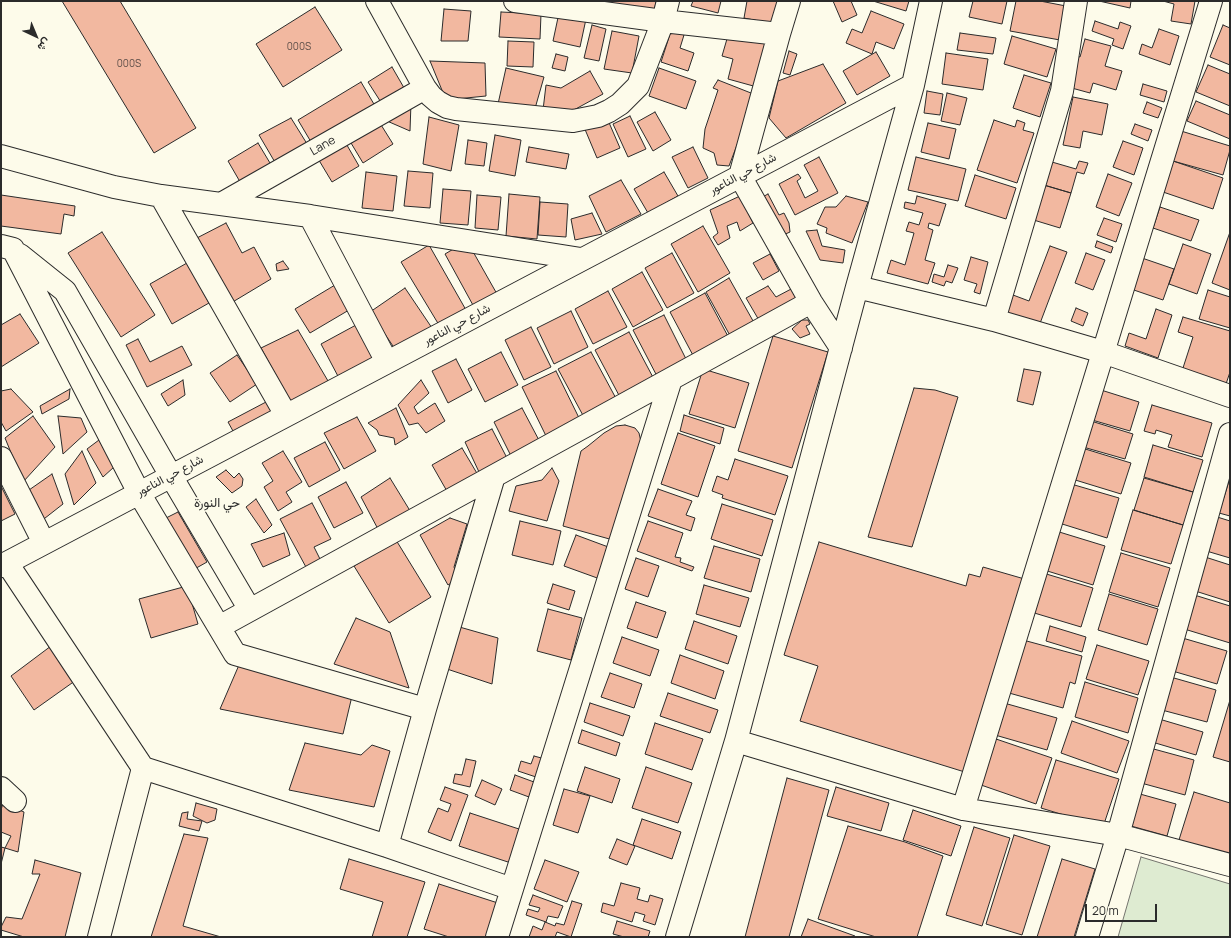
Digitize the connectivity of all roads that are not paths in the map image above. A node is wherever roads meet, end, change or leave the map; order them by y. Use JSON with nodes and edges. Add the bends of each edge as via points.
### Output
{"nodes":[{"id":1,"x":377,"y":1,"type":"edge"},
{"id":2,"x":515,"y":1,"type":"edge"},
{"id":3,"x":789,"y":1,"type":"edge"},
{"id":4,"x":931,"y":1,"type":"edge"},
{"id":5,"x":1076,"y":1,"type":"edge"},
{"id":6,"x":1211,"y":1,"type":"edge"},
{"id":7,"x":666,"y":11,"type":"edge"},
{"id":8,"x":779,"y":34,"type":"junction"},
{"id":9,"x":913,"y":84,"type":"junction"},
{"id":10,"x":425,"y":88,"type":"junction"},
{"id":11,"x":1,"y":156,"type":"edge"},
{"id":12,"x":740,"y":176,"type":"junction"},
{"id":13,"x":161,"y":196,"type":"junction"},
{"id":14,"x":221,"y":204,"type":"junction"},
{"id":15,"x":310,"y":216,"type":"junction"},
{"id":16,"x":7,"y":247,"type":"edge"},
{"id":17,"x":581,"y":259,"type":"junction"},
{"id":18,"x":856,"y":287,"type":"junction"},
{"id":19,"x":811,"y":302,"type":"junction"},
{"id":20,"x":994,"y":320,"type":"junction"},
{"id":21,"x":840,"y":348,"type":"junction"},
{"id":22,"x":1103,"y":352,"type":"junction"},
{"id":23,"x":387,"y":362,"type":"junction"},
{"id":24,"x":671,"y":379,"type":"junction"},
{"id":25,"x":1230,"y":396,"type":"edge"},
{"id":26,"x":286,"y":415,"type":"junction"},
{"id":27,"x":1230,"y":434,"type":"edge"},
{"id":28,"x":1,"y":458,"type":"edge"},
{"id":29,"x":171,"y":476,"type":"junction"},
{"id":30,"x":494,"y":476,"type":"junction"},
{"id":31,"x":139,"y":493,"type":"junction"},
{"id":32,"x":44,"y":543,"type":"junction"},
{"id":33,"x":4,"y":564,"type":"edge"},
{"id":34,"x":250,"y":610,"type":"junction"},
{"id":35,"x":219,"y":627,"type":"junction"},
{"id":36,"x":425,"y":709,"type":"junction"},
{"id":37,"x":736,"y":741,"type":"junction"},
{"id":38,"x":143,"y":768,"type":"junction"},
{"id":39,"x":963,"y":809,"type":"junction"},
{"id":40,"x":1118,"y":835,"type":"junction"},
{"id":41,"x":387,"y":846,"type":"junction"},
{"id":42,"x":1230,"y":865,"type":"edge"},
{"id":43,"x":512,"y":889,"type":"junction"},
{"id":44,"x":99,"y":937,"type":"edge"},
{"id":45,"x":497,"y":937,"type":"edge"},
{"id":46,"x":677,"y":937,"type":"edge"},
{"id":47,"x":1087,"y":937,"type":"edge"}],
"edges":[{"from":1,"to":10,"type":"street"},
{"from":2,"to":7,"type":"street"},
{"from":3,"to":8,"type":"street"},
{"from":4,"to":9,"type":"street"},
{"from":5,"to":20,"type":"street","via":[[1062,91]]},
{"from":6,"to":22,"type":"street"},
{"from":7,"to":8,"type":"street"},
{"from":7,"to":10,"type":"street","via":[[638,86],[620,104],[598,116],[573,121],[456,109],[438,102]]},
{"from":8,"to":12,"type":"street"},
{"from":9,"to":12,"type":"street","name":"شارع حي الناعور"},
{"from":9,"to":18,"type":"street"},
{"from":10,"to":14,"type":"street","name":"Lane"},
{"from":11,"to":13,"type":"street","via":[[114,187]]},
{"from":12,"to":17,"type":"street","name":"شارع حي الناعور"},
{"from":12,"to":19,"type":"street"},
{"from":13,"to":14,"type":"street"},
{"from":13,"to":26,"type":"street"},
{"from":14,"to":15,"type":"street"},
{"from":15,"to":17,"type":"street"},
{"from":15,"to":23,"type":"street"},
{"from":16,"to":29,"type":"street","via":[[65,291]]},
{"from":16,"to":31,"type":"street"},
{"from":17,"to":23,"type":"street","name":"شارع حي الناعور"},
{"from":18,"to":20,"type":"street"},
{"from":18,"to":21,"type":"street"},
{"from":19,"to":21,"type":"street"},
{"from":19,"to":24,"type":"street"},
{"from":20,"to":22,"type":"street"},
{"from":21,"to":37,"type":"street"},
{"from":22,"to":25,"type":"street"},
{"from":22,"to":39,"type":"street"},
{"from":23,"to":26,"type":"street","name":"شارع حي الناعور"},
{"from":24,"to":30,"type":"street"},
{"from":24,"to":43,"type":"street"},
{"from":26,"to":29,"type":"street","name":"شارع حي الناعور"},
{"from":27,"to":40,"type":"street"},
{"from":28,"to":32,"type":"street"},
{"from":29,"to":31,"type":"street","name":"شارع حي الناعور"},
{"from":29,"to":34,"type":"street"},
{"from":30,"to":34,"type":"street"},
{"from":30,"to":36,"type":"street"},
{"from":31,"to":32,"type":"street","name":"شارع حي الناعور"},
{"from":31,"to":35,"type":"street"},
{"from":32,"to":33,"type":"street","name":"شارع حي الناعور"},
{"from":33,"to":38,"type":"street"},
{"from":34,"to":35,"type":"street"},
{"from":35,"to":36,"type":"street","via":[[235,654]]},
{"from":36,"to":41,"type":"street"},
{"from":37,"to":39,"type":"street"},
{"from":37,"to":46,"type":"street"},
{"from":38,"to":41,"type":"street"},
{"from":38,"to":44,"type":"street"},
{"from":39,"to":40,"type":"street"},
{"from":40,"to":42,"type":"street"},
{"from":40,"to":47,"type":"street"},
{"from":41,"to":43,"type":"street"},
{"from":43,"to":45,"type":"street"}]}
